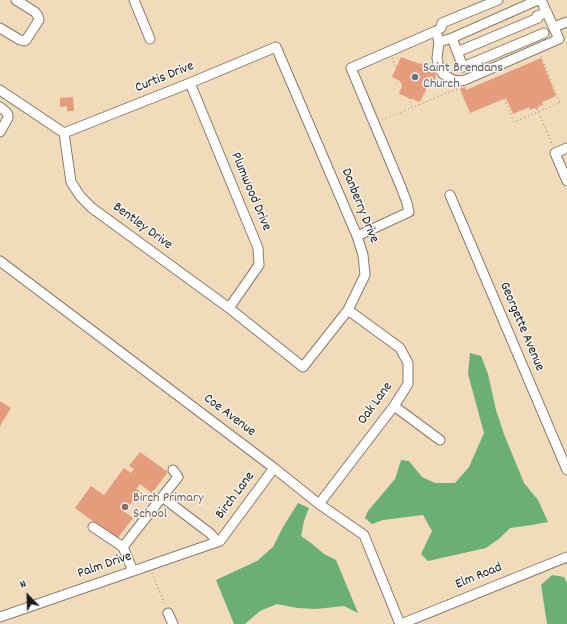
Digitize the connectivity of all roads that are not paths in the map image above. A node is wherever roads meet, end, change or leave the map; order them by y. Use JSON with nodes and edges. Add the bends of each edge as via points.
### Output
{"nodes":[{"id":1,"x":16,"y":0,"type":"edge"},
{"id":2,"x":134,"y":0,"type":"edge"},
{"id":3,"x":498,"y":0,"type":"edge"},
{"id":4,"x":540,"y":0,"type":"edge"},
{"id":5,"x":547,"y":12,"type":"junction"},
{"id":6,"x":538,"y":18,"type":"junction"},
{"id":7,"x":567,"y":22,"type":"edge"},
{"id":8,"x":554,"y":27,"type":"junction"},
{"id":9,"x":0,"y":28,"type":"edge"},
{"id":10,"x":436,"y":31,"type":"junction"},
{"id":11,"x":544,"y":33,"type":"junction"},
{"id":12,"x":452,"y":38,"type":"junction"},
{"id":13,"x":150,"y":39,"type":"dead end"},
{"id":14,"x":439,"y":42,"type":"junction"},
{"id":15,"x":549,"y":43,"type":"junction"},
{"id":16,"x":276,"y":47,"type":"joint"},
{"id":17,"x":457,"y":52,"type":"junction"},
{"id":18,"x":463,"y":67,"type":"junction"},
{"id":19,"x":467,"y":79,"type":"junction"},
{"id":20,"x":190,"y":83,"type":"junction"},
{"id":21,"x":0,"y":90,"type":"edge"},
{"id":22,"x":0,"y":107,"type":"edge"},
{"id":23,"x":0,"y":132,"type":"edge"},
{"id":24,"x":64,"y":134,"type":"junction"},
{"id":25,"x":567,"y":148,"type":"edge"},
{"id":26,"x":567,"y":181,"type":"edge"},
{"id":27,"x":450,"y":195,"type":"dead end"},
{"id":28,"x":357,"y":236,"type":"junction"},
{"id":29,"x":0,"y":261,"type":"edge"},
{"id":30,"x":229,"y":308,"type":"junction"},
{"id":31,"x":348,"y":310,"type":"junction"},
{"id":32,"x":303,"y":367,"type":"joint"},
{"id":33,"x":394,"y":406,"type":"junction"},
{"id":34,"x":440,"y":440,"type":"dead end"},
{"id":35,"x":274,"y":468,"type":"junction"},
{"id":36,"x":173,"y":470,"type":"dead end"},
{"id":37,"x":567,"y":470,"type":"edge"},
{"id":38,"x":162,"y":497,"type":"junction"},
{"id":39,"x":320,"y":504,"type":"junction"},
{"id":40,"x":93,"y":527,"type":"dead end"},
{"id":41,"x":218,"y":541,"type":"junction"},
{"id":42,"x":122,"y":547,"type":"junction"},
{"id":43,"x":567,"y":557,"type":"edge"},
{"id":44,"x":133,"y":571,"type":"junction"},
{"id":45,"x":168,"y":612,"type":"road end"},
{"id":46,"x":0,"y":617,"type":"edge"},
{"id":47,"x":173,"y":624,"type":"edge"},
{"id":48,"x":401,"y":624,"type":"edge"}],
"edges":[{"from":1,"to":9,"type":"street","via":[[35,12],[39,20],[24,41]]},
{"from":2,"to":13,"type":"street"},
{"from":3,"to":10,"type":"street","via":[[442,23],[441,28]]},
{"from":4,"to":5,"type":"street"},
{"from":4,"to":12,"type":"street"},
{"from":5,"to":6,"type":"street","via":[[537,16]]},
{"from":5,"to":8,"type":"street"},
{"from":6,"to":11,"type":"street"},
{"from":6,"to":17,"type":"street"},
{"from":7,"to":8,"type":"street"},
{"from":8,"to":15,"type":"street","via":[[558,39]]},
{"from":10,"to":14,"type":"street"},
{"from":10,"to":28,"type":"street","via":[[351,68],[409,212]]},
{"from":11,"to":15,"type":"street"},
{"from":11,"to":18,"type":"street"},
{"from":12,"to":14,"type":"street"},
{"from":12,"to":17,"type":"street"},
{"from":14,"to":19,"type":"street","via":[[438,68],[453,80]]},
{"from":15,"to":19,"type":"street"},
{"from":16,"to":20,"type":"street","name":"Curtis Drive"},
{"from":16,"to":28,"type":"street","name":"Danberry Drive"},
{"from":17,"to":18,"type":"street"},
{"from":18,"to":19,"type":"street"},
{"from":20,"to":24,"type":"street","name":"Curtis Drive"},
{"from":20,"to":30,"type":"street","name":"Plumwood Drive","via":[[258,248],[259,265]]},
{"from":21,"to":24,"type":"street"},
{"from":22,"to":23,"type":"street","via":[[8,114]]},
{"from":24,"to":30,"type":"street","name":"Bentley Drive","via":[[71,182],[80,196],[92,208]]},
{"from":25,"to":26,"type":"street","via":[[554,150]]},
{"from":27,"to":37,"type":"street","name":"Georgette Avenue"},
{"from":28,"to":31,"type":"street","name":"Danberry Drive","via":[[364,255],[365,275]]},
{"from":29,"to":35,"type":"street","name":"Coe Avenue"},
{"from":30,"to":32,"type":"street","name":"Bentley Drive"},
{"from":31,"to":32,"type":"street","name":"Danberry Drive"},
{"from":31,"to":33,"type":"street","name":"Oak Lane","via":[[400,348],[408,363],[408,384]]},
{"from":33,"to":34,"type":"street"},
{"from":33,"to":39,"type":"street","name":"Oak Lane"},
{"from":35,"to":39,"type":"street","name":"Coe Avenue"},
{"from":35,"to":41,"type":"street","name":"Birch Lane"},
{"from":36,"to":38,"type":"street","via":[[178,477]]},
{"from":38,"to":41,"type":"street"},
{"from":38,"to":42,"type":"street"},
{"from":39,"to":48,"type":"street","name":"Coe Avenue","via":[[364,535]]},
{"from":40,"to":42,"type":"street"},
{"from":41,"to":44,"type":"street","name":"Palm Drive"},
{"from":42,"to":44,"type":"street"},
{"from":43,"to":48,"type":"street","name":"Elm Road"},
{"from":44,"to":46,"type":"street","name":"Palm Drive"},
{"from":45,"to":47,"type":"street"}]}
